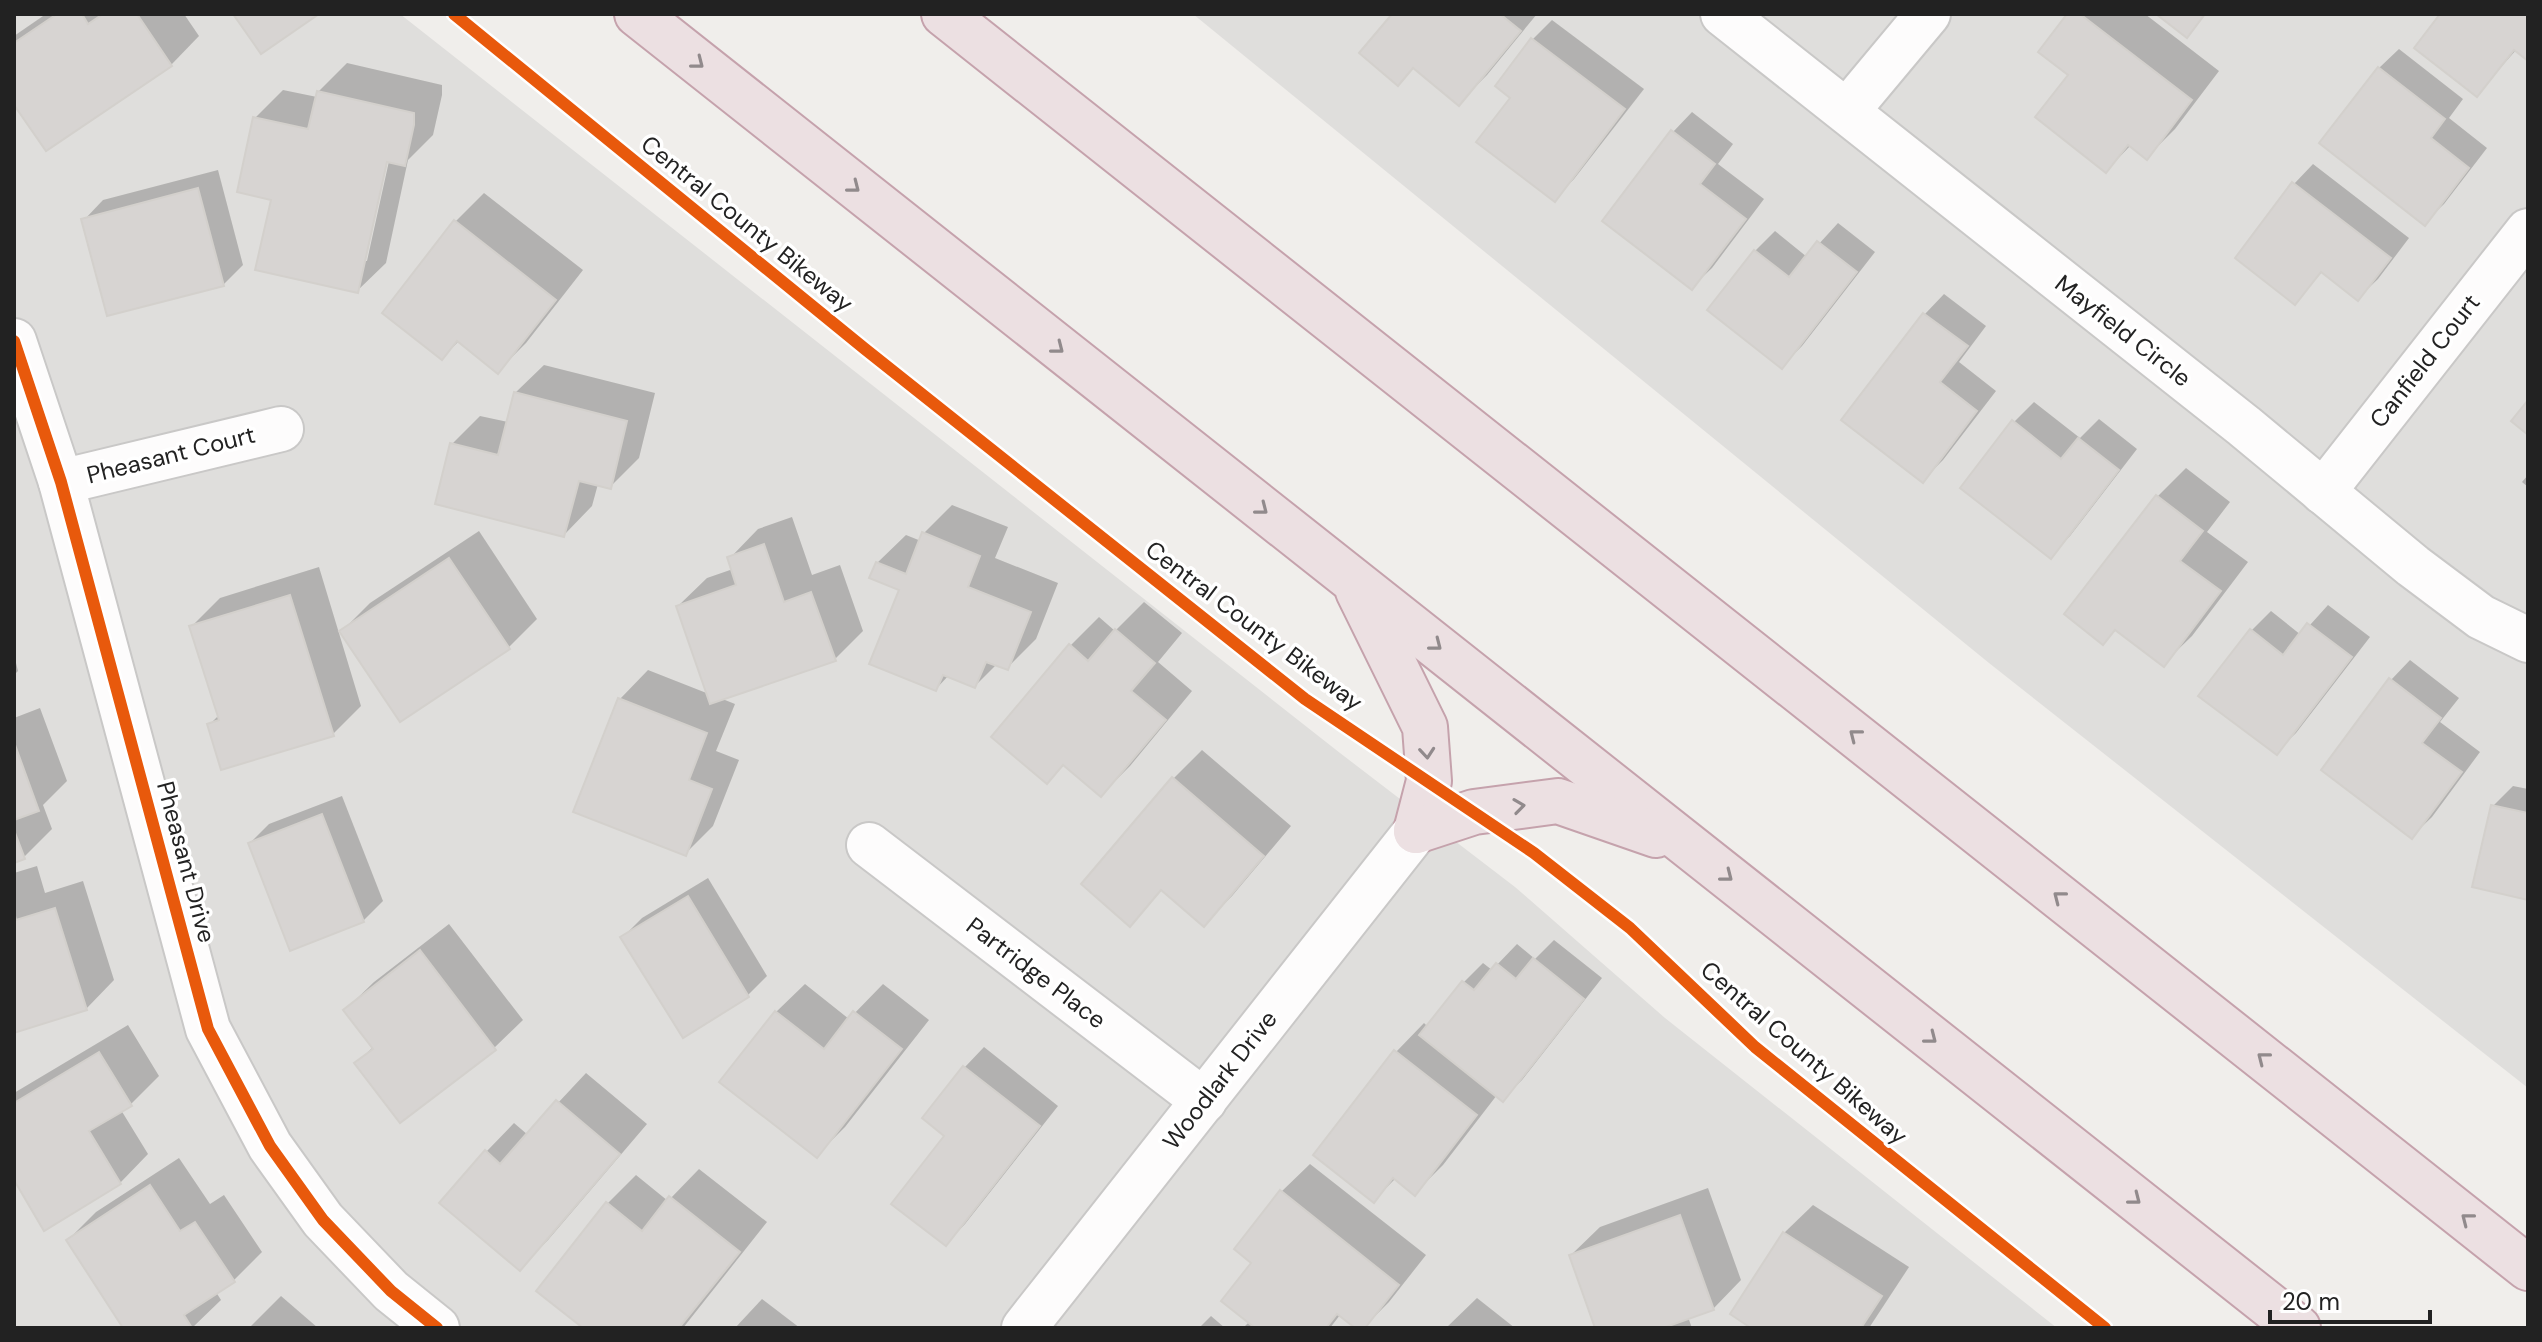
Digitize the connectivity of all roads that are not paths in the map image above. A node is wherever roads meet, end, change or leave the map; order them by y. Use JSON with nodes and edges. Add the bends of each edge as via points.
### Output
{"nodes":[{"id":1,"x":637,"y":14,"type":"edge"},
{"id":2,"x":944,"y":14,"type":"edge"},
{"id":3,"x":1723,"y":14,"type":"edge"},
{"id":4,"x":1928,"y":14,"type":"edge"},
{"id":5,"x":1847,"y":111,"type":"junction"},
{"id":6,"x":2528,"y":231,"type":"edge"},
{"id":7,"x":14,"y":341,"type":"edge"},
{"id":8,"x":281,"y":429,"type":"dead end"},
{"id":9,"x":61,"y":482,"type":"junction"},
{"id":10,"x":2323,"y":492,"type":"junction"},
{"id":11,"x":1353,"y":580,"type":"junction"},
{"id":12,"x":2528,"y":640,"type":"edge"},
{"id":13,"x":1416,"y":831,"type":"junction"},
{"id":14,"x":869,"y":845,"type":"dead end"},
{"id":15,"x":1690,"y":847,"type":"junction"},
{"id":16,"x":1204,"y":1101,"type":"junction"},
{"id":17,"x":2528,"y":1268,"type":"edge"},
{"id":18,"x":437,"y":1328,"type":"edge"},
{"id":19,"x":1024,"y":1328,"type":"edge"},
{"id":20,"x":2298,"y":1328,"type":"edge"}],
"edges":[{"from":1,"to":11,"type":"highway","one_way":true},
{"from":17,"to":2,"type":"highway","one_way":true},
{"from":3,"to":5,"type":"street","name":"Mayfield Circle"},
{"from":4,"to":5,"type":"street"},
{"from":5,"to":10,"type":"street","name":"Mayfield Circle"},
{"from":6,"to":10,"type":"street","name":"Canfield Court"},
{"from":7,"to":9,"type":"street","name":"Pheasant Drive"},
{"from":8,"to":9,"type":"street","name":"Pheasant Court"},
{"from":9,"to":18,"type":"street","name":"Pheasant Drive","via":[[208,1029],[270,1146],[323,1220],[391,1291]]},
{"from":10,"to":12,"type":"street","name":"Mayfield Circle","via":[[2481,617]]},
{"from":11,"to":13,"type":"highway","one_way":true,"via":[[1425,727],[1429,781]]},
{"from":11,"to":15,"type":"highway","one_way":true},
{"from":13,"to":15,"type":"highway","one_way":true,"via":[[1474,812],[1558,801]]},
{"from":13,"to":16,"type":"street","name":"Woodlark Drive"},
{"from":14,"to":16,"type":"street","name":"Partridge Place"},
{"from":15,"to":20,"type":"highway","one_way":true},
{"from":16,"to":19,"type":"street","name":"Woodlark Drive"}]}
